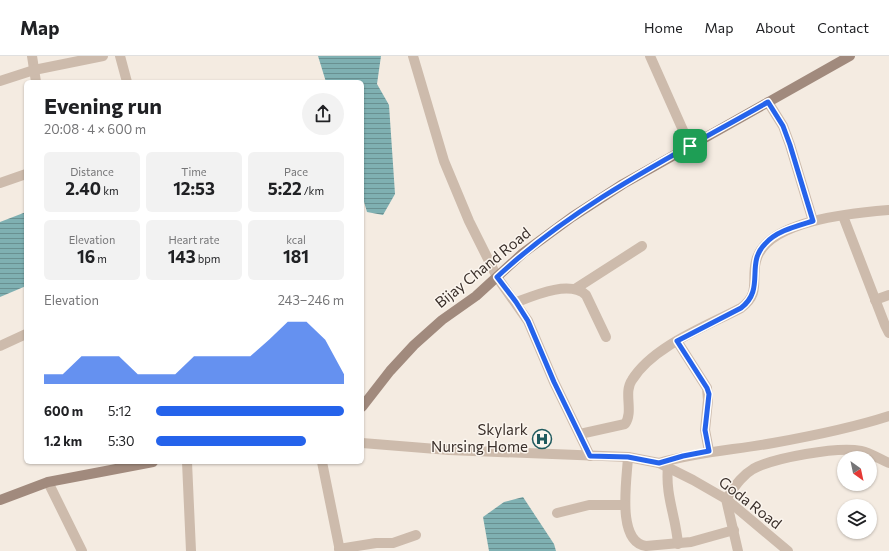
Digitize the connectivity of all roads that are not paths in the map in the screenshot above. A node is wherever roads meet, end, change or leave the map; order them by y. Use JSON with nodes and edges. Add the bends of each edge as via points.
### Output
{"nodes":[{"id":1,"x":32,"y":56,"type":"edge"},
{"id":2,"x":102,"y":56,"type":"edge"},
{"id":3,"x":120,"y":56,"type":"edge"},
{"id":4,"x":413,"y":56,"type":"edge"},
{"id":5,"x":650,"y":56,"type":"edge"},
{"id":6,"x":850,"y":56,"type":"edge"},
{"id":7,"x":34,"y":70,"type":"junction"},
{"id":8,"x":0,"y":80,"type":"edge"},
{"id":9,"x":36,"y":80,"type":"edge"},
{"id":10,"x":126,"y":80,"type":"edge"},
{"id":11,"x":768,"y":102,"type":"junction"},
{"id":12,"x":690,"y":146,"type":"junction"},
{"id":13,"x":24,"y":175,"type":"edge"},
{"id":14,"x":0,"y":183,"type":"edge"},
{"id":15,"x":889,"y":210,"type":"edge"},
{"id":16,"x":843,"y":216,"type":"junction"},
{"id":17,"x":813,"y":221,"type":"junction"},
{"id":18,"x":642,"y":246,"type":"dead end"},
{"id":19,"x":497,"y":277,"type":"junction"},
{"id":20,"x":575,"y":289,"type":"junction"},
{"id":21,"x":889,"y":295,"type":"edge"},
{"id":22,"x":875,"y":300,"type":"junction"},
{"id":23,"x":516,"y":302,"type":"junction"},
{"id":24,"x":889,"y":333,"type":"edge"},
{"id":25,"x":24,"y":335,"type":"edge"},
{"id":26,"x":606,"y":337,"type":"dead end"},
{"id":27,"x":677,"y":341,"type":"junction"},
{"id":28,"x":0,"y":346,"type":"edge"},
{"id":29,"x":364,"y":404,"type":"edge"},
{"id":30,"x":889,"y":416,"type":"edge"},
{"id":31,"x":580,"y":434,"type":"junction"},
{"id":32,"x":364,"y":443,"type":"edge"},
{"id":33,"x":709,"y":451,"type":"junction"},
{"id":34,"x":590,"y":456,"type":"junction"},
{"id":35,"x":628,"y":457,"type":"junction"},
{"id":36,"x":889,"y":463,"type":"edge"},
{"id":37,"x":142,"y":464,"type":"edge"},
{"id":38,"x":187,"y":464,"type":"edge"},
{"id":39,"x":322,"y":464,"type":"edge"},
{"id":40,"x":663,"y":465,"type":"junction"},
{"id":41,"x":48,"y":482,"type":"junction"},
{"id":42,"x":726,"y":499,"type":"junction"},
{"id":43,"x":0,"y":500,"type":"edge"},
{"id":44,"x":625,"y":505,"type":"junction"},
{"id":45,"x":557,"y":513,"type":"dead end"},
{"id":46,"x":734,"y":530,"type":"junction"},
{"id":47,"x":416,"y":535,"type":"dead end"},
{"id":48,"x":678,"y":544,"type":"junction"},
{"id":49,"x":339,"y":550,"type":"edge"},
{"id":50,"x":82,"y":551,"type":"edge"},
{"id":51,"x":191,"y":551,"type":"edge"},
{"id":52,"x":738,"y":551,"type":"edge"},
{"id":53,"x":788,"y":551,"type":"edge"}],
"edges":[{"from":1,"to":7,"type":"street"},
{"from":2,"to":7,"type":"street"},
{"from":3,"to":10,"type":"street"},
{"from":4,"to":19,"type":"street","via":[[444,161],[469,221]]},
{"from":5,"to":12,"type":"street"},
{"from":6,"to":11,"type":"main road","name":"Bijay Chand Road"},
{"from":7,"to":8,"type":"street"},
{"from":7,"to":9,"type":"street"},
{"from":11,"to":12,"type":"main road","name":"Bijay Chand Road"},
{"from":11,"to":17,"type":"street","via":[[783,126]]},
{"from":12,"to":19,"type":"main road","name":"Bijay Chand Road","via":[[572,217],[523,253]]},
{"from":13,"to":14,"type":"street"},
{"from":15,"to":16,"type":"street"},
{"from":16,"to":17,"type":"street"},
{"from":16,"to":22,"type":"street"},
{"from":17,"to":27,"type":"street","via":[[777,235],[765,243],[755,263],[753,296],[749,302]]},
{"from":18,"to":20,"type":"street"},
{"from":19,"to":23,"type":"street"},
{"from":19,"to":29,"type":"main road","name":"Bijay Chand Road","via":[[414,345]]},
{"from":20,"to":23,"type":"street","via":[[546,291]]},
{"from":20,"to":26,"type":"street","via":[[586,295]]},
{"from":21,"to":22,"type":"street"},
{"from":22,"to":24,"type":"street"},
{"from":23,"to":31,"type":"street","via":[[528,321]]},
{"from":25,"to":28,"type":"street"},
{"from":27,"to":31,"type":"street","via":[[641,368],[632,379],[628,386],[629,414],[625,424]]},
{"from":27,"to":33,"type":"street","via":[[709,394],[705,430]]},
{"from":30,"to":33,"type":"street","via":[[830,432]]},
{"from":31,"to":34,"type":"street"},
{"from":32,"to":34,"type":"street","name":"Goda Road","via":[[449,450]]},
{"from":33,"to":40,"type":"street","via":[[683,456]]},
{"from":34,"to":35,"type":"street","name":"Goda Road"},
{"from":35,"to":40,"type":"street","name":"Goda Road"},
{"from":35,"to":44,"type":"street"},
{"from":36,"to":42,"type":"street","via":[[861,451],[843,450],[770,462],[740,479]]},
{"from":37,"to":41,"type":"main road"},
{"from":38,"to":51,"type":"street"},
{"from":39,"to":49,"type":"street"},
{"from":40,"to":42,"type":"street","name":"Goda Road"},
{"from":40,"to":48,"type":"street"},
{"from":41,"to":43,"type":"main road"},
{"from":41,"to":50,"type":"street"},
{"from":42,"to":46,"type":"street"},
{"from":42,"to":53,"type":"street","name":"Goda Road"},
{"from":44,"to":45,"type":"street","via":[[589,505]]},
{"from":44,"to":48,"type":"street","via":[[630,536],[639,545]]},
{"from":46,"to":48,"type":"street"},
{"from":46,"to":52,"type":"street"},
{"from":47,"to":49,"type":"street","via":[[392,543],[376,543]]}]}
